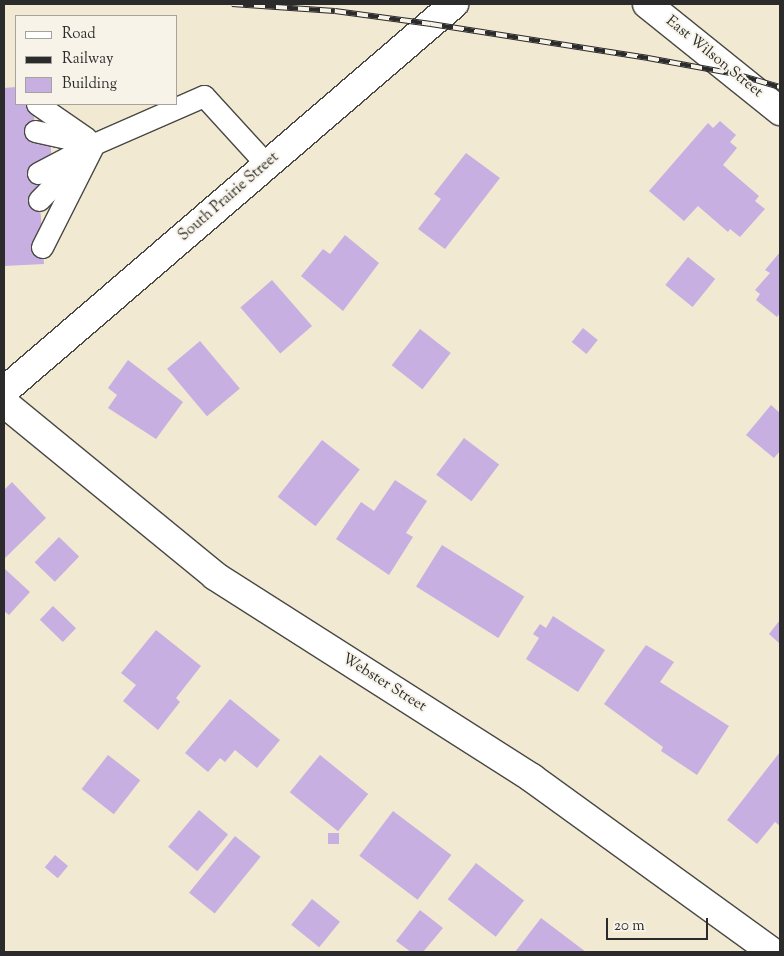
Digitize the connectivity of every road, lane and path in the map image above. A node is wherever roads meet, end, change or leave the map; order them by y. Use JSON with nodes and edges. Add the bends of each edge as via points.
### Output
{"nodes":[{"id":1,"x":454,"y":4,"type":"edge"},
{"id":2,"x":647,"y":4,"type":"edge"},
{"id":3,"x":38,"y":105,"type":"edge"},
{"id":4,"x":780,"y":111,"type":"edge"},
{"id":5,"x":35,"y":131,"type":"dead end"},
{"id":6,"x":94,"y":144,"type":"junction"},
{"id":7,"x":267,"y":165,"type":"junction"},
{"id":8,"x":38,"y":174,"type":"dead end"},
{"id":9,"x":39,"y":200,"type":"dead end"},
{"id":10,"x":42,"y":237,"type":"dead end"},
{"id":11,"x":4,"y":391,"type":"edge"},
{"id":12,"x":4,"y":403,"type":"edge"},
{"id":13,"x":772,"y":952,"type":"edge"}],
"edges":[{"from":1,"to":7,"type":"street","name":"South Prairie Street"},
{"from":2,"to":4,"type":"street","name":"East Wilson Street"},
{"from":3,"to":6,"type":"lane"},
{"from":5,"to":6,"type":"lane"},
{"from":6,"to":7,"type":"lane","via":[[204,96]]},
{"from":6,"to":8,"type":"lane"},
{"from":6,"to":9,"type":"lane"},
{"from":6,"to":10,"type":"lane"},
{"from":7,"to":11,"type":"street","name":"South Prairie Street"},
{"from":12,"to":13,"type":"street","name":"Webster Street","via":[[216,576],[532,778]]}]}
